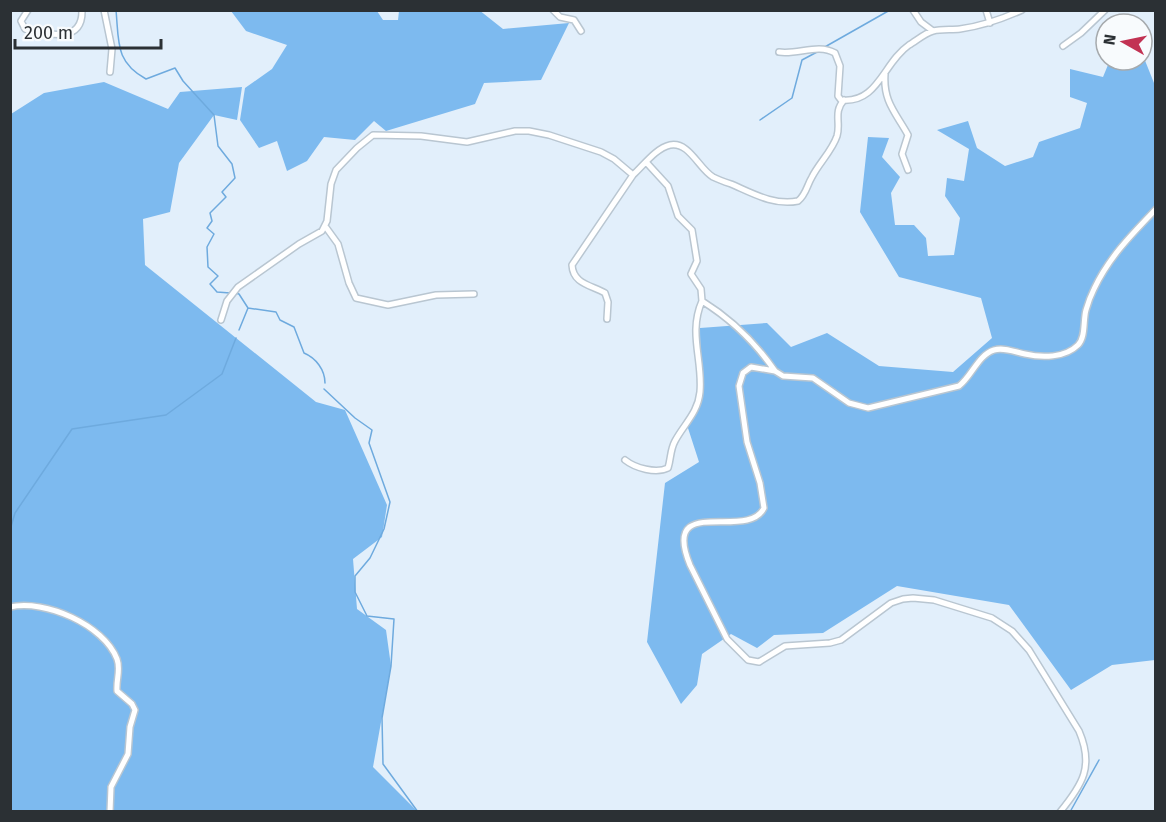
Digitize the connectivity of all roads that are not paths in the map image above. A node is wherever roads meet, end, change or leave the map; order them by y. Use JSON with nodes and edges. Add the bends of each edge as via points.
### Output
{"nodes":[{"id":1,"x":28,"y":10,"type":"edge"},
{"id":2,"x":82,"y":10,"type":"edge"},
{"id":3,"x":104,"y":10,"type":"edge"},
{"id":4,"x":553,"y":10,"type":"edge"},
{"id":5,"x":913,"y":10,"type":"edge"},
{"id":6,"x":986,"y":10,"type":"edge"},
{"id":7,"x":1022,"y":10,"type":"edge"},
{"id":8,"x":1105,"y":10,"type":"edge"},
{"id":9,"x":990,"y":23,"type":"junction"},
{"id":10,"x":581,"y":30,"type":"dead end"},
{"id":11,"x":933,"y":31,"type":"junction"},
{"id":12,"x":1063,"y":46,"type":"dead end"},
{"id":13,"x":779,"y":52,"type":"dead end"},
{"id":14,"x":110,"y":72,"type":"dead end"},
{"id":15,"x":885,"y":73,"type":"junction"},
{"id":16,"x":844,"y":100,"type":"junction"},
{"id":17,"x":646,"y":162,"type":"junction"},
{"id":18,"x":908,"y":170,"type":"dead end"},
{"id":19,"x":633,"y":175,"type":"junction"},
{"id":20,"x":1155,"y":209,"type":"edge"},
{"id":21,"x":325,"y":226,"type":"junction"},
{"id":22,"x":474,"y":294,"type":"dead end"},
{"id":23,"x":702,"y":301,"type":"junction"},
{"id":24,"x":608,"y":319,"type":"dead end"},
{"id":25,"x":221,"y":320,"type":"dead end"},
{"id":26,"x":775,"y":371,"type":"junction"},
{"id":27,"x":625,"y":460,"type":"dead end"},
{"id":28,"x":10,"y":607,"type":"edge"},
{"id":29,"x":110,"y":812,"type":"edge"},
{"id":30,"x":1060,"y":812,"type":"edge"}],
"edges":[{"from":1,"to":2,"type":"street","via":[[21,21],[25,28],[55,36],[77,28]]},
{"from":3,"to":14,"type":"street","via":[[112,49]]},
{"from":4,"to":10,"type":"street","via":[[560,17],[574,20]]},
{"from":5,"to":11,"type":"street"},
{"from":6,"to":9,"type":"street"},
{"from":7,"to":9,"type":"street"},
{"from":8,"to":12,"type":"street"},
{"from":9,"to":11,"type":"street"},
{"from":11,"to":15,"type":"street","via":[[900,52]]},
{"from":13,"to":16,"type":"street","via":[[823,48],[835,53],[840,63],[838,96]]},
{"from":15,"to":16,"type":"street","via":[[863,96]]},
{"from":15,"to":18,"type":"street","via":[[889,104],[908,135],[902,154]]},
{"from":16,"to":17,"type":"street","via":[[838,108],[834,142],[798,201],[764,199],[716,179],[678,146],[665,147]]},
{"from":17,"to":19,"type":"street"},
{"from":17,"to":23,"type":"street","via":[[668,186],[678,216],[692,230],[697,261],[690,274]]},
{"from":19,"to":21,"type":"street","via":[[601,152],[530,130],[467,142],[375,134],[336,170]]},
{"from":19,"to":24,"type":"street","via":[[572,265],[578,280],[605,293]]},
{"from":20,"to":26,"type":"street","via":[[1110,260],[1089,301],[1081,341],[1070,351],[1041,356],[990,351],[959,386],[868,408],[849,404],[813,378],[783,376]]},
{"from":21,"to":22,"type":"street","via":[[338,244],[356,298],[388,305],[436,295]]},
{"from":21,"to":25,"type":"street","via":[[317,236],[299,244],[238,287],[227,301]]},
{"from":23,"to":26,"type":"street","via":[[743,332]]},
{"from":23,"to":27,"type":"street","via":[[695,335],[698,403],[674,442],[668,468],[660,471]]},
{"from":26,"to":30,"type":"street","via":[[751,367],[740,378],[747,442],[765,504],[762,512],[748,520],[703,521],[686,533],[687,557],[729,642],[748,660],[759,662],[785,645],[841,640],[891,603],[913,598],[965,608],[999,621],[1029,650],[1084,744],[1085,774]]},
{"from":28,"to":29,"type":"street","via":[[34,605],[66,614],[100,638],[115,655],[119,668],[117,691],[135,710],[128,754],[111,787]]}]}
